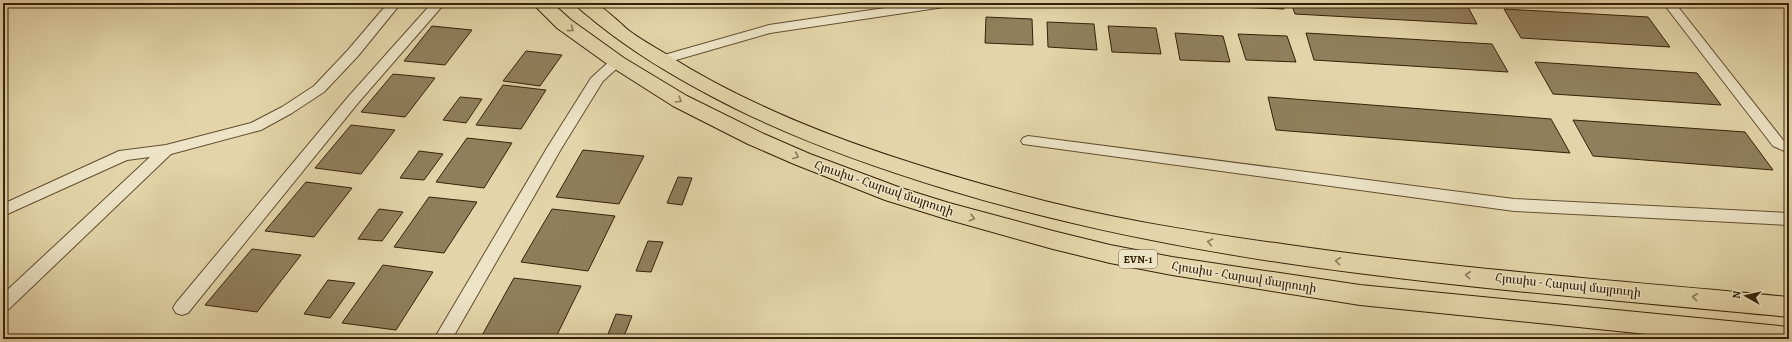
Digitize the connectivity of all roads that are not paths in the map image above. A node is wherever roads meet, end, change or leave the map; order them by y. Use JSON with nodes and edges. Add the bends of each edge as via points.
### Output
{"nodes":[{"id":1,"x":395,"y":3,"type":"edge"},
{"id":2,"x":439,"y":3,"type":"edge"},
{"id":3,"x":541,"y":3,"type":"edge"},
{"id":4,"x":583,"y":3,"type":"edge"},
{"id":5,"x":944,"y":3,"type":"edge"},
{"id":6,"x":1669,"y":3,"type":"edge"},
{"id":7,"x":662,"y":60,"type":"junction"},
{"id":8,"x":617,"y":62,"type":"junction"},
{"id":9,"x":1028,"y":141,"type":"dead end"},
{"id":10,"x":1789,"y":148,"type":"edge"},
{"id":11,"x":166,"y":150,"type":"junction"},
{"id":12,"x":3,"y":210,"type":"edge"},
{"id":13,"x":1789,"y":218,"type":"edge"},
{"id":14,"x":1724,"y":300,"type":"junction"},
{"id":15,"x":3,"y":304,"type":"edge"},
{"id":16,"x":1789,"y":307,"type":"edge"},
{"id":17,"x":182,"y":308,"type":"dead end"},
{"id":18,"x":1748,"y":335,"type":"junction"},
{"id":19,"x":1789,"y":338,"type":"edge"},
{"id":20,"x":443,"y":339,"type":"edge"}],
"edges":[{"from":1,"to":11,"type":"lane","via":[[320,89],[256,127]]},
{"from":2,"to":17,"type":"lane","via":[[353,100]]},
{"from":3,"to":8,"type":"highway","name":"Հյուսիս - Հարավ մայրուղի","number":"EVN-1","one_way":true,"via":[[564,24]]},
{"from":4,"to":7,"type":"highway","name":"Հյուսիս - Հարավ մայրուղի","number":"EVN-1","via":[[632,41]]},
{"from":5,"to":7,"type":"lane","via":[[769,28]]},
{"from":6,"to":10,"type":"lane","via":[[1778,143]]},
{"from":14,"to":7,"type":"highway","name":"Հյուսիս - Հարավ մայրուղի","number":"EVN-1","one_way":true,"via":[[1353,264],[1121,227],[954,185],[855,152],[744,105]]},
{"from":8,"to":18,"type":"highway","name":"Հյուսիս - Հարավ մայրուղի","number":"EVN-1","one_way":true,"via":[[680,101],[749,136],[845,176],[946,211],[1110,254],[1360,295]]},
{"from":8,"to":20,"type":"lane","via":[[598,78],[554,148]]},
{"from":9,"to":13,"type":"lane","via":[[1514,205]]},
{"from":11,"to":12,"type":"lane","via":[[124,155]]},
{"from":11,"to":15,"type":"lane"},
{"from":14,"to":16,"type":"highway","name":"Հյուսիս - Հարավ մայրուղի","number":"EVN-1"},
{"from":14,"to":18,"type":"highway"},
{"from":18,"to":19,"type":"highway","name":"Հյուսիս - Հարավ մայրուղի","number":"EVN-1"}]}
